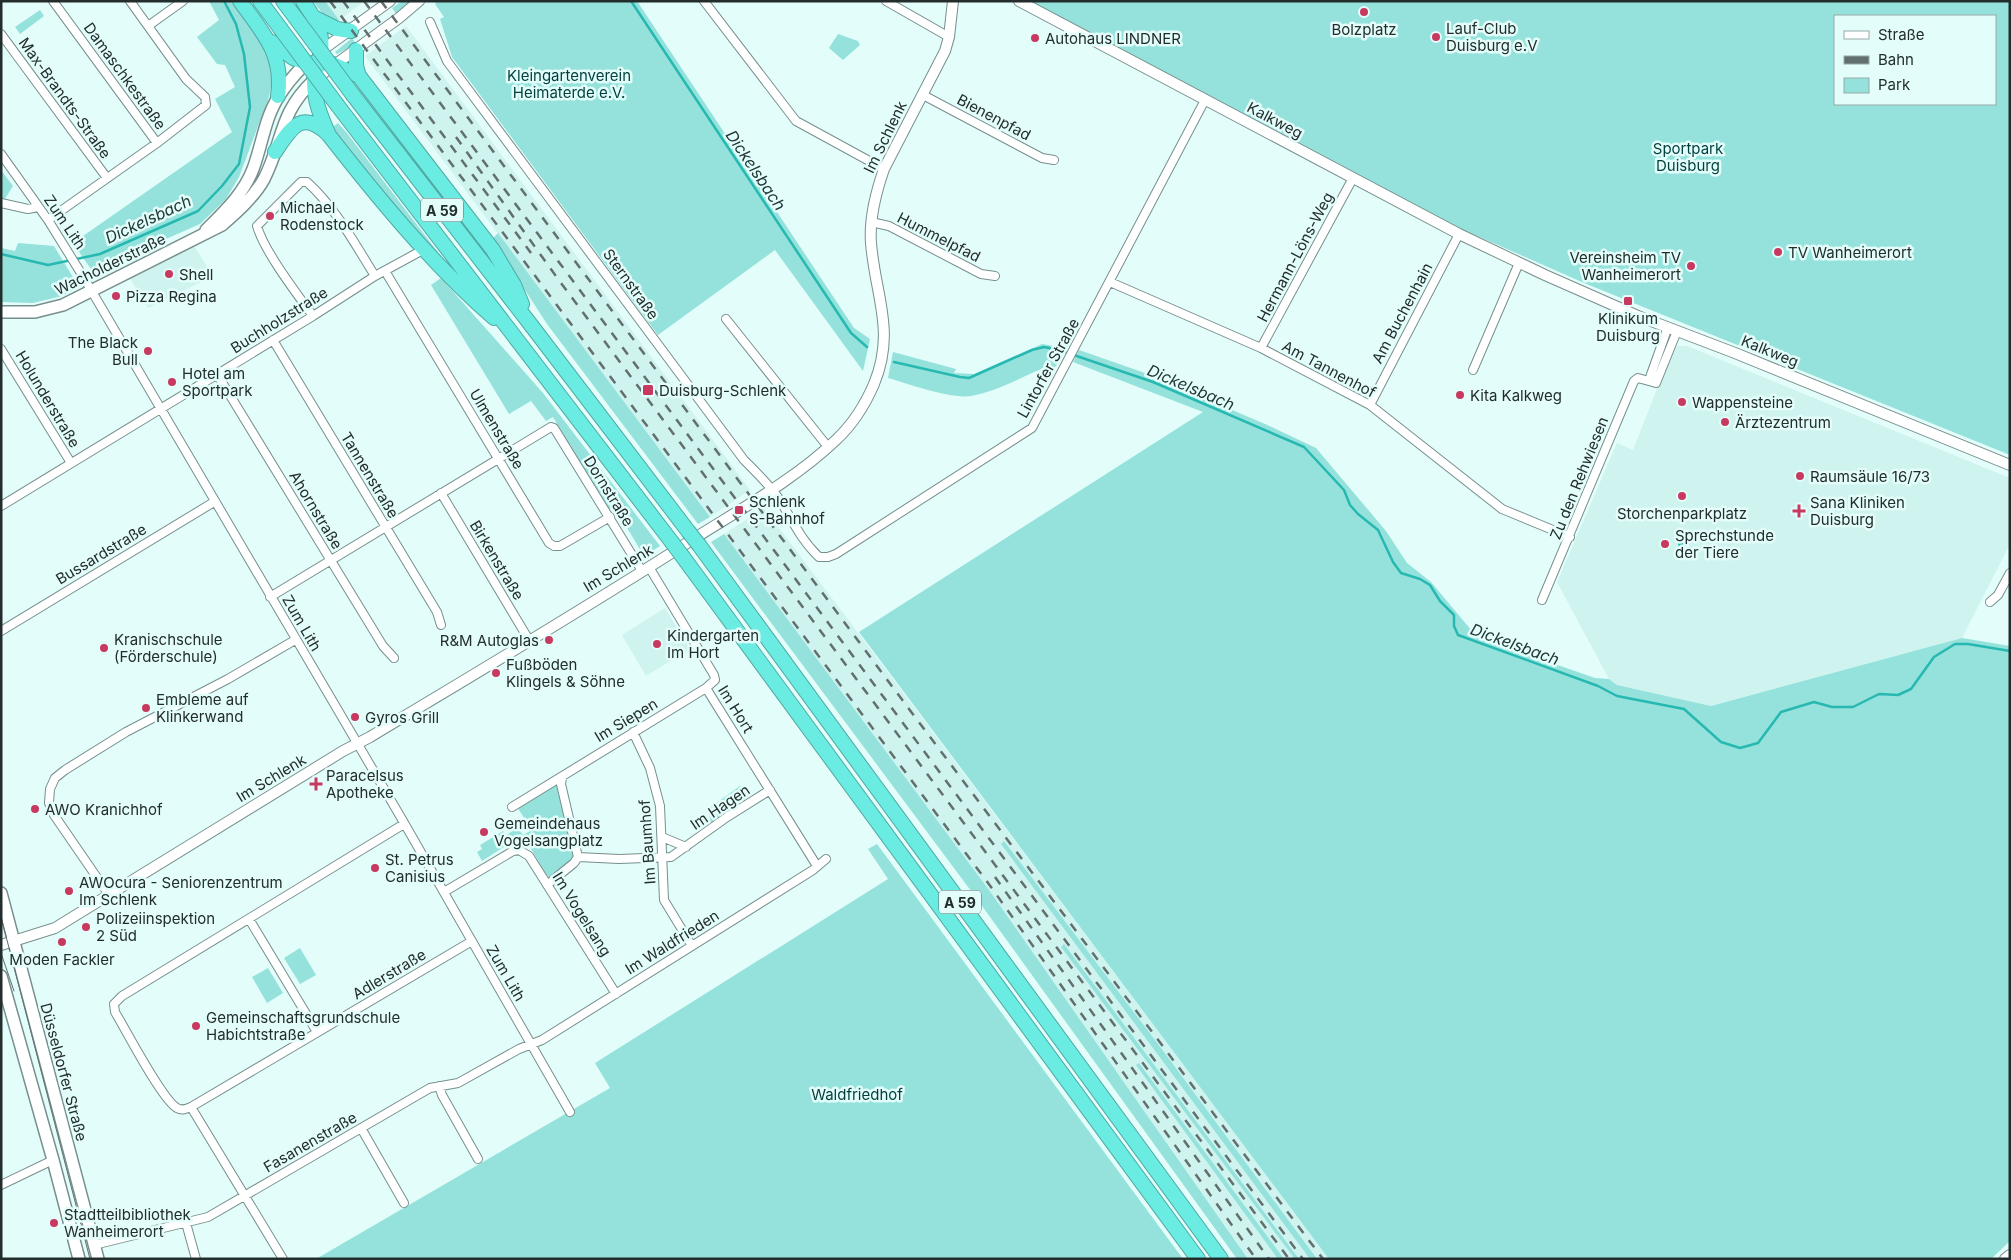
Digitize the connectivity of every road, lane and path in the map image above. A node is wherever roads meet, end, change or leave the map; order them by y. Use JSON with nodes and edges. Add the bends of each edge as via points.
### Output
{"nodes":[{"id":1,"x":53,"y":1,"type":"edge"},
{"id":2,"x":130,"y":1,"type":"edge"},
{"id":3,"x":183,"y":1,"type":"edge"},
{"id":4,"x":240,"y":1,"type":"edge"},
{"id":5,"x":260,"y":1,"type":"edge"},
{"id":6,"x":283,"y":1,"type":"edge"},
{"id":7,"x":303,"y":1,"type":"edge"},
{"id":8,"x":390,"y":1,"type":"edge"},
{"id":9,"x":419,"y":1,"type":"edge"},
{"id":10,"x":704,"y":1,"type":"edge"},
{"id":11,"x":886,"y":1,"type":"edge"},
{"id":12,"x":953,"y":1,"type":"edge"},
{"id":13,"x":1019,"y":1,"type":"edge"},
{"id":14,"x":315,"y":18,"type":"junction"},
{"id":15,"x":430,"y":22,"type":"dead end"},
{"id":16,"x":148,"y":26,"type":"junction"},
{"id":17,"x":351,"y":31,"type":"junction"},
{"id":18,"x":1,"y":34,"type":"edge"},
{"id":19,"x":949,"y":37,"type":"junction"},
{"id":20,"x":267,"y":38,"type":"junction"},
{"id":21,"x":356,"y":50,"type":"junction"},
{"id":22,"x":315,"y":59,"type":"junction"},
{"id":23,"x":333,"y":64,"type":"junction"},
{"id":24,"x":359,"y":76,"type":"junction"},
{"id":25,"x":314,"y":80,"type":"junction"},
{"id":26,"x":923,"y":95,"type":"junction"},
{"id":27,"x":278,"y":96,"type":"junction"},
{"id":28,"x":1205,"y":100,"type":"junction"},
{"id":29,"x":328,"y":134,"type":"junction"},
{"id":30,"x":157,"y":143,"type":"junction"},
{"id":31,"x":275,"y":152,"type":"junction"},
{"id":32,"x":1,"y":154,"type":"edge"},
{"id":33,"x":1054,"y":160,"type":"dead end"},
{"id":34,"x":884,"y":168,"type":"junction"},
{"id":35,"x":107,"y":178,"type":"junction"},
{"id":36,"x":1353,"y":178,"type":"junction"},
{"id":37,"x":1,"y":203,"type":"edge"},
{"id":38,"x":38,"y":207,"type":"junction"},
{"id":39,"x":48,"y":220,"type":"junction"},
{"id":40,"x":871,"y":222,"type":"junction"},
{"id":41,"x":1459,"y":234,"type":"junction"},
{"id":42,"x":200,"y":236,"type":"junction"},
{"id":43,"x":418,"y":246,"type":"junction"},
{"id":44,"x":1519,"y":263,"type":"junction"},
{"id":45,"x":385,"y":271,"type":"junction"},
{"id":46,"x":375,"y":276,"type":"junction"},
{"id":47,"x":995,"y":276,"type":"dead end"},
{"id":48,"x":1110,"y":282,"type":"junction"},
{"id":49,"x":92,"y":291,"type":"junction"},
{"id":50,"x":1,"y":312,"type":"edge"},
{"id":51,"x":313,"y":316,"type":"junction"},
{"id":52,"x":726,"y":319,"type":"dead end"},
{"id":53,"x":531,"y":325,"type":"junction"},
{"id":54,"x":1672,"y":329,"type":"junction"},
{"id":55,"x":516,"y":337,"type":"junction"},
{"id":56,"x":273,"y":340,"type":"junction"},
{"id":57,"x":1261,"y":348,"type":"junction"},
{"id":58,"x":1,"y":349,"type":"edge"},
{"id":59,"x":1473,"y":370,"type":"dead end"},
{"id":60,"x":217,"y":374,"type":"junction"},
{"id":61,"x":1370,"y":405,"type":"junction"},
{"id":62,"x":160,"y":408,"type":"junction"},
{"id":63,"x":828,"y":448,"type":"junction"},
{"id":64,"x":498,"y":459,"type":"junction"},
{"id":65,"x":71,"y":463,"type":"junction"},
{"id":66,"x":2010,"y":466,"type":"edge"},
{"id":67,"x":772,"y":489,"type":"junction"},
{"id":68,"x":441,"y":493,"type":"junction"},
{"id":69,"x":214,"y":502,"type":"junction"},
{"id":70,"x":1,"y":506,"type":"edge"},
{"id":71,"x":610,"y":517,"type":"junction"},
{"id":72,"x":386,"y":527,"type":"junction"},
{"id":73,"x":1570,"y":537,"type":"junction"},
{"id":74,"x":819,"y":557,"type":"joint"},
{"id":75,"x":331,"y":560,"type":"junction"},
{"id":76,"x":646,"y":569,"type":"junction"},
{"id":77,"x":2010,"y":573,"type":"edge"},
{"id":78,"x":270,"y":597,"type":"junction"},
{"id":79,"x":1542,"y":600,"type":"dead end"},
{"id":80,"x":1990,"y":602,"type":"dead end"},
{"id":81,"x":441,"y":625,"type":"dead end"},
{"id":82,"x":1,"y":631,"type":"edge"},
{"id":83,"x":295,"y":640,"type":"junction"},
{"id":84,"x":529,"y":640,"type":"junction"},
{"id":85,"x":394,"y":658,"type":"dead end"},
{"id":86,"x":706,"y":688,"type":"junction"},
{"id":87,"x":633,"y":732,"type":"junction"},
{"id":88,"x":357,"y":744,"type":"junction"},
{"id":89,"x":562,"y":778,"type":"junction"},
{"id":90,"x":770,"y":790,"type":"junction"},
{"id":91,"x":512,"y":806,"type":"dead end"},
{"id":92,"x":404,"y":824,"type":"junction"},
{"id":93,"x":662,"y":837,"type":"junction"},
{"id":94,"x":686,"y":847,"type":"junction"},
{"id":95,"x":578,"y":857,"type":"junction"},
{"id":96,"x":663,"y":857,"type":"junction"},
{"id":97,"x":826,"y":859,"type":"dead end"},
{"id":98,"x":817,"y":866,"type":"junction"},
{"id":99,"x":547,"y":884,"type":"junction"},
{"id":100,"x":444,"y":892,"type":"junction"},
{"id":101,"x":1,"y":893,"type":"edge"},
{"id":102,"x":109,"y":895,"type":"junction"},
{"id":103,"x":249,"y":919,"type":"junction"},
{"id":104,"x":472,"y":941,"type":"junction"},
{"id":105,"x":15,"y":942,"type":"junction"},
{"id":106,"x":1,"y":945,"type":"edge"},
{"id":107,"x":692,"y":946,"type":"junction"},
{"id":108,"x":1,"y":976,"type":"edge"},
{"id":109,"x":616,"y":994,"type":"junction"},
{"id":110,"x":317,"y":1032,"type":"junction"},
{"id":111,"x":531,"y":1044,"type":"junction"},
{"id":112,"x":439,"y":1086,"type":"junction"},
{"id":113,"x":191,"y":1106,"type":"junction"},
{"id":114,"x":570,"y":1112,"type":"dead end"},
{"id":115,"x":361,"y":1128,"type":"junction"},
{"id":116,"x":478,"y":1159,"type":"dead end"},
{"id":117,"x":54,"y":1160,"type":"junction"},
{"id":118,"x":1,"y":1185,"type":"edge"},
{"id":119,"x":245,"y":1196,"type":"junction"},
{"id":120,"x":404,"y":1203,"type":"dead end"},
{"id":121,"x":186,"y":1223,"type":"junction"},
{"id":122,"x":94,"y":1245,"type":"junction"},
{"id":123,"x":2010,"y":1255,"type":"edge"},
{"id":124,"x":78,"y":1259,"type":"edge"},
{"id":125,"x":98,"y":1259,"type":"edge"},
{"id":126,"x":196,"y":1259,"type":"edge"},
{"id":127,"x":283,"y":1259,"type":"edge"},
{"id":128,"x":1198,"y":1259,"type":"edge"},
{"id":129,"x":1221,"y":1259,"type":"edge"},
{"id":130,"x":2006,"y":1259,"type":"edge"}],
"edges":[{"from":1,"to":30,"type":"street","name":"Damaschkestraße"},
{"from":2,"to":16,"type":"street"},
{"from":3,"to":16,"type":"street"},
{"from":4,"to":20,"type":"highway"},
{"from":5,"to":55,"type":"highway","number":"A 59","bridge":true},
{"from":6,"to":53,"type":"highway","number":"A 59","bridge":true},
{"from":7,"to":14,"type":"highway"},
{"from":8,"to":17,"type":"street","name":"Wacholderstraße"},
{"from":9,"to":21,"type":"street","name":"Wacholderstraße"},
{"from":10,"to":34,"type":"street","via":[[796,121]]},
{"from":11,"to":19,"type":"street"},
{"from":12,"to":19,"type":"street","name":"Im Schlenk"},
{"from":13,"to":28,"type":"street","name":"Kalkweg"},
{"from":14,"to":17,"type":"highway","via":[[338,29]]},
{"from":14,"to":22,"type":"highway","via":[[320,37]]},
{"from":15,"to":67,"type":"street","name":"Sternstraße","via":[[447,61],[744,460]]},
{"from":16,"to":30,"type":"street","via":[[186,79],[205,97],[206,105]]},
{"from":17,"to":22,"type":"street","name":"Wacholderstraße"},
{"from":18,"to":35,"type":"street","name":"Max-Brandts-Straße"},
{"from":19,"to":26,"type":"street","name":"Im Schlenk"},
{"from":20,"to":22,"type":"highway","via":[[288,55]]},
{"from":20,"to":27,"type":"highway","via":[[279,67]]},
{"from":21,"to":23,"type":"street","name":"Wacholderstraße"},
{"from":21,"to":24,"type":"highway"},
{"from":22,"to":23,"type":"highway"},
{"from":22,"to":25,"type":"highway"},
{"from":22,"to":27,"type":"main road","name":"Wacholderstraße"},
{"from":23,"to":24,"type":"highway"},
{"from":23,"to":25,"type":"street","name":"Wacholderstraße"},
{"from":24,"to":53,"type":"highway","via":[[493,250],[514,285]]},
{"from":25,"to":29,"type":"highway","via":[[318,108]]},
{"from":25,"to":31,"type":"main road","name":"Wacholderstraße","via":[[293,104],[282,126]]},
{"from":26,"to":33,"type":"street","name":"Bienenpfad","via":[[1042,158]]},
{"from":26,"to":34,"type":"street","name":"Im Schlenk"},
{"from":27,"to":42,"type":"main road","name":"Wacholderstraße","via":[[244,187]]},
{"from":28,"to":36,"type":"street","name":"Kalkweg"},
{"from":28,"to":48,"type":"street","name":"Lintorfer Straße"},
{"from":29,"to":31,"type":"highway","via":[[311,122],[297,124]]},
{"from":29,"to":43,"type":"highway"},
{"from":30,"to":35,"type":"street"},
{"from":31,"to":42,"type":"main road","name":"Wacholderstraße","via":[[264,178],[250,198],[222,225]]},
{"from":32,"to":38,"type":"street","name":"Zum Lith"},
{"from":34,"to":40,"type":"street","name":"Im Schlenk"},
{"from":35,"to":39,"type":"street"},
{"from":36,"to":41,"type":"street","name":"Kalkweg"},
{"from":36,"to":57,"type":"street","name":"Hermann-Löns-Weg"},
{"from":37,"to":38,"type":"street","via":[[28,209]]},
{"from":38,"to":39,"type":"street","name":"Zum Lith"},
{"from":39,"to":49,"type":"street","name":"Zum Lith"},
{"from":40,"to":47,"type":"street","name":"Hummelpfad","via":[[889,226],[981,274]]},
{"from":40,"to":63,"type":"street","name":"Im Schlenk","via":[[871,243],[884,325],[882,356],[874,385],[858,415]]},
{"from":41,"to":44,"type":"street","name":"Kalkweg"},
{"from":41,"to":61,"type":"street","name":"Am Buchenhain"},
{"from":42,"to":49,"type":"main road","name":"Wacholderstraße"},
{"from":43,"to":45,"type":"street","name":"Buchholzstraße"},
{"from":43,"to":55,"type":"highway","number":"A 59"},
{"from":44,"to":54,"type":"street","name":"Kalkweg"},
{"from":44,"to":59,"type":"street"},
{"from":45,"to":46,"type":"street","name":"Buchholzstraße"},
{"from":45,"to":64,"type":"street","name":"Ulmenstraße"},
{"from":46,"to":51,"type":"street","name":"Buchholzstraße"},
{"from":46,"to":51,"type":"street","via":[[324,201],[302,181],[257,226],[292,288]]},
{"from":48,"to":57,"type":"street","name":"Am Tannenhof"},
{"from":48,"to":74,"type":"street","name":"Lintorfer Straße","via":[[1032,428],[836,554]]},
{"from":49,"to":50,"type":"main road","name":"Wacholderstraße","via":[[63,305],[35,312]]},
{"from":49,"to":62,"type":"street","name":"Zum Lith"},
{"from":51,"to":56,"type":"street","name":"Buchholzstraße"},
{"from":52,"to":63,"type":"street"},
{"from":53,"to":129,"type":"highway","number":"A 59","bridge":true,"via":[[688,531]]},
{"from":54,"to":66,"type":"street","name":"Kalkweg"},
{"from":54,"to":73,"type":"street","name":"Zu den Rehwiesen","via":[[1652,382],[1638,378],[1634,381]]},
{"from":55,"to":128,"type":"highway","number":"A 59","bridge":true,"via":[[683,557]]},
{"from":56,"to":60,"type":"street","name":"Buchholzstraße"},
{"from":56,"to":72,"type":"street","name":"Tannenstraße"},
{"from":57,"to":61,"type":"street","name":"Am Tannenhof"},
{"from":58,"to":65,"type":"street","name":"Holunderstraße"},
{"from":60,"to":62,"type":"street","name":"Buchholzstraße"},
{"from":60,"to":75,"type":"street","name":"Ahornstraße"},
{"from":61,"to":73,"type":"street","name":"Am Tannenhof","via":[[1502,509]]},
{"from":62,"to":65,"type":"street","name":"Buchholzstraße"},
{"from":62,"to":69,"type":"street","name":"Zum Lith"},
{"from":63,"to":67,"type":"street","name":"Im Schlenk"},
{"from":64,"to":68,"type":"street"},
{"from":64,"to":71,"type":"street","name":"Ulmenstraße","via":[[549,543],[554,546],[560,546]]},
{"from":64,"to":71,"type":"street","name":"Dornstraße","via":[[554,428]]},
{"from":65,"to":70,"type":"street","name":"Buchholzstraße"},
{"from":67,"to":74,"type":"street","name":"Sternstraße","via":[[790,522]]},
{"from":67,"to":76,"type":"street","name":"Im Schlenk"},
{"from":68,"to":72,"type":"street"},
{"from":68,"to":84,"type":"street","name":"Birkenstraße"},
{"from":69,"to":78,"type":"street","name":"Zum Lith"},
{"from":69,"to":82,"type":"street","name":"Bussardstraße"},
{"from":71,"to":76,"type":"street","name":"Dornstraße"},
{"from":72,"to":75,"type":"street"},
{"from":72,"to":81,"type":"street","name":"Tannenstraße","via":[[437,612]]},
{"from":73,"to":79,"type":"street","name":"Zu den Rehwiesen"},
{"from":75,"to":78,"type":"street"},
{"from":75,"to":85,"type":"street","name":"Ahornstraße","via":[[383,646]]},
{"from":76,"to":84,"type":"street","name":"Im Schlenk"},
{"from":76,"to":86,"type":"street","name":"Im Hort","via":[[714,675],[715,680]]},
{"from":77,"to":80,"type":"street","via":[[1998,595]]},
{"from":78,"to":83,"type":"street","name":"Zum Lith"},
{"from":83,"to":88,"type":"street","name":"Zum Lith"},
{"from":83,"to":102,"type":"street","via":[[220,684],[120,736],[55,778],[49,803],[54,815]]},
{"from":84,"to":88,"type":"street","name":"Im Schlenk"},
{"from":86,"to":87,"type":"street","name":"Im Siepen"},
{"from":86,"to":90,"type":"street","name":"Im Hort"},
{"from":87,"to":89,"type":"street","name":"Im Siepen","via":[[565,773]]},
{"from":87,"to":93,"type":"street","name":"Im Baumhof","via":[[656,786]]},
{"from":88,"to":92,"type":"street","name":"Zum Lith"},
{"from":88,"to":102,"type":"street","name":"Im Schlenk"},
{"from":89,"to":91,"type":"street","name":"Im Siepen"},
{"from":89,"to":95,"type":"street"},
{"from":90,"to":94,"type":"street","name":"Im Hagen"},
{"from":90,"to":98,"type":"street","name":"Im Hort"},
{"from":92,"to":100,"type":"street","name":"Zum Lith"},
{"from":92,"to":103,"type":"street"},
{"from":93,"to":94,"type":"street","name":"Im Hagen"},
{"from":93,"to":96,"type":"street","name":"Im Baumhof"},
{"from":94,"to":96,"type":"street","name":"Im Hagen"},
{"from":95,"to":96,"type":"street","name":"Im Hagen"},
{"from":95,"to":99,"type":"street"},
{"from":96,"to":107,"type":"street","name":"Im Baumhof","via":[[665,903]]},
{"from":97,"to":98,"type":"street","name":"Im Waldfrieden"},
{"from":98,"to":107,"type":"street","name":"Im Waldfrieden"},
{"from":99,"to":100,"type":"street","name":"Im Vogelsang","via":[[528,856],[518,850]]},
{"from":99,"to":109,"type":"street","name":"Im Vogelsang"},
{"from":100,"to":104,"type":"street","name":"Zum Lith"},
{"from":101,"to":105,"type":"main road","name":"Düsseldorfer Straße"},
{"from":102,"to":105,"type":"street","name":"Im Schlenk","via":[[55,928]]},
{"from":103,"to":110,"type":"street"},
{"from":103,"to":113,"type":"street","via":[[122,996],[114,1004],[115,1012],[164,1096],[178,1108],[184,1110]]},
{"from":104,"to":110,"type":"street","name":"Adlerstraße"},
{"from":104,"to":111,"type":"street","name":"Zum Lith"},
{"from":105,"to":106,"type":"street","name":"Im Schlenk"},
{"from":105,"to":122,"type":"main road","name":"Düsseldorfer Straße"},
{"from":107,"to":109,"type":"street","name":"Im Waldfrieden"},
{"from":108,"to":117,"type":"main road"},
{"from":109,"to":111,"type":"street","name":"Im Waldfrieden"},
{"from":110,"to":113,"type":"street","name":"Adlerstraße"},
{"from":111,"to":112,"type":"street","name":"Fasanenstraße","via":[[458,1084]]},
{"from":111,"to":114,"type":"street","name":"Zum Lith"},
{"from":112,"to":115,"type":"street","name":"Fasanenstraße","via":[[430,1088]]},
{"from":112,"to":116,"type":"street"},
{"from":113,"to":119,"type":"street"},
{"from":115,"to":119,"type":"street","name":"Fasanenstraße"},
{"from":115,"to":120,"type":"street"},
{"from":117,"to":118,"type":"street"},
{"from":117,"to":124,"type":"main road"},
{"from":119,"to":121,"type":"street","name":"Fasanenstraße","via":[[208,1217]]},
{"from":119,"to":127,"type":"street"},
{"from":121,"to":122,"type":"street","name":"Fasanenstraße"},
{"from":121,"to":126,"type":"street"},
{"from":122,"to":125,"type":"main road","name":"Düsseldorfer Straße"},
{"from":123,"to":130,"type":"street"}]}
